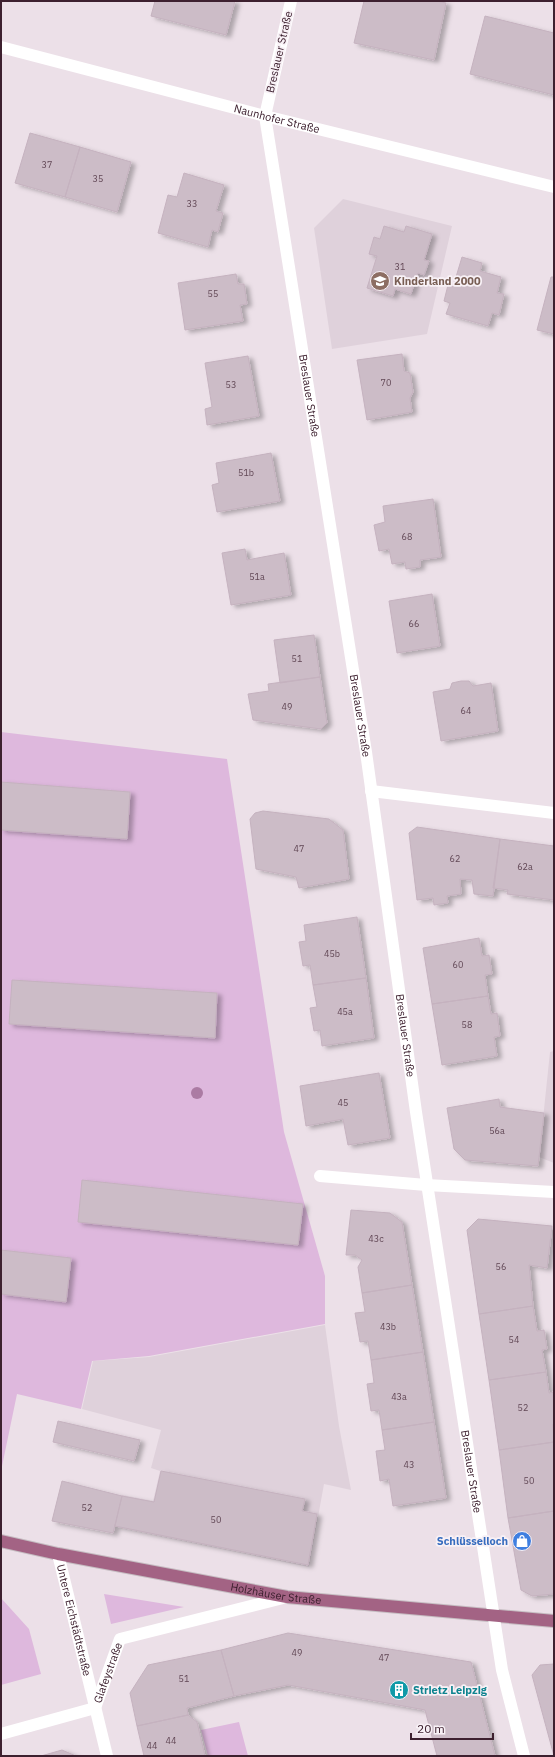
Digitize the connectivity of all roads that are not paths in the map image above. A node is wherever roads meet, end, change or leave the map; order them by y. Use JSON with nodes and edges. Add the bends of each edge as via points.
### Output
{"nodes":[{"id":1,"x":291,"y":1,"type":"edge"},
{"id":2,"x":1,"y":47,"type":"edge"},
{"id":3,"x":265,"y":116,"type":"junction"},
{"id":4,"x":554,"y":187,"type":"edge"},
{"id":5,"x":371,"y":791,"type":"junction"},
{"id":6,"x":554,"y":813,"type":"edge"},
{"id":7,"x":320,"y":1176,"type":"dead end"},
{"id":8,"x":426,"y":1185,"type":"junction"},
{"id":9,"x":553,"y":1192,"type":"edge"},
{"id":10,"x":1,"y":1541,"type":"edge"},
{"id":11,"x":58,"y":1554,"type":"junction"},
{"id":12,"x":286,"y":1597,"type":"junction"},
{"id":13,"x":494,"y":1616,"type":"junction"},
{"id":14,"x":554,"y":1621,"type":"edge"},
{"id":15,"x":95,"y":1708,"type":"junction"},
{"id":16,"x":1,"y":1734,"type":"edge"},
{"id":17,"x":106,"y":1756,"type":"edge"},
{"id":18,"x":524,"y":1756,"type":"edge"}],
"edges":[{"from":1,"to":3,"type":"street","name":"Breslauer Straße"},
{"from":2,"to":3,"type":"street","name":"Naunhofer Straße"},
{"from":3,"to":4,"type":"street","name":"Naunhofer Straße"},
{"from":3,"to":5,"type":"street","name":"Breslauer Straße"},
{"from":5,"to":6,"type":"street"},
{"from":5,"to":8,"type":"street","name":"Breslauer Straße"},
{"from":7,"to":8,"type":"street"},
{"from":8,"to":9,"type":"street"},
{"from":8,"to":13,"type":"street","name":"Breslauer Straße"},
{"from":10,"to":11,"type":"main road","name":"Holzhäuser Straße"},
{"from":11,"to":12,"type":"main road","name":"Holzhäuser Straße"},
{"from":11,"to":15,"type":"street","name":"Untere Eichstädtstraße"},
{"from":12,"to":13,"type":"main road","name":"Holzhäuser Straße"},
{"from":12,"to":15,"type":"street","name":"Glafeystraße","via":[[120,1639]]},
{"from":13,"to":14,"type":"main road","name":"Holzhäuser Straße"},
{"from":13,"to":18,"type":"street","name":"Breslauer Straße","via":[[502,1670]]},
{"from":15,"to":16,"type":"street","name":"Glafeystraße"},
{"from":15,"to":17,"type":"street","name":"Untere Eichstädtstraße"}]}
